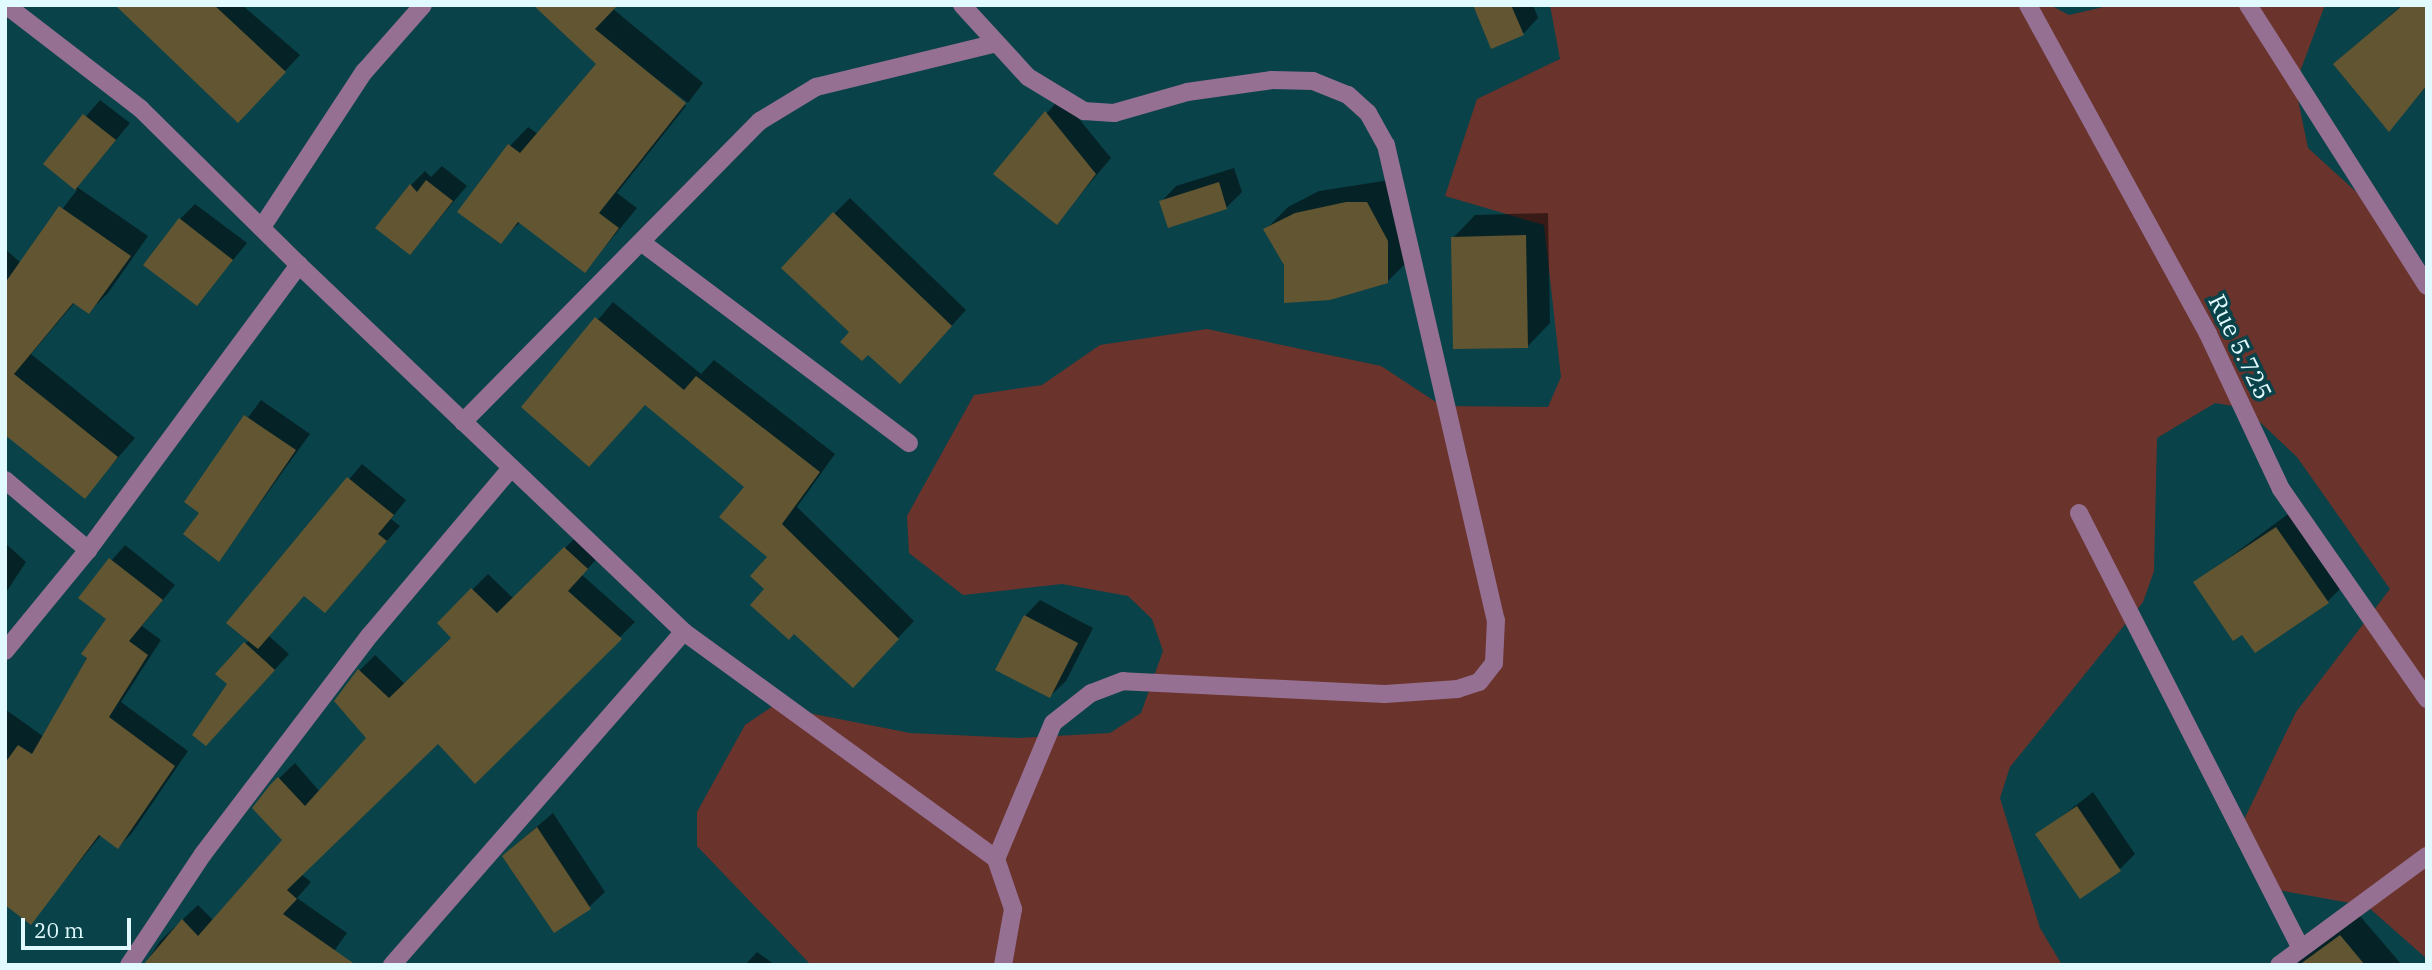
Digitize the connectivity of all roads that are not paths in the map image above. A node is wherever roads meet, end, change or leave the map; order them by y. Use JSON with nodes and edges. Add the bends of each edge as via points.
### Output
{"nodes":[{"id":1,"x":423,"y":5,"type":"edge"},
{"id":2,"x":961,"y":5,"type":"edge"},
{"id":3,"x":2028,"y":5,"type":"edge"},
{"id":4,"x":2248,"y":5,"type":"edge"},
{"id":5,"x":19,"y":9,"type":"edge"},
{"id":6,"x":992,"y":44,"type":"junction"},
{"id":7,"x":262,"y":228,"type":"junction"},
{"id":8,"x":640,"y":242,"type":"junction"},
{"id":9,"x":299,"y":265,"type":"junction"},
{"id":10,"x":2427,"y":286,"type":"edge"},
{"id":11,"x":463,"y":422,"type":"junction"},
{"id":12,"x":909,"y":443,"type":"dead end"},
{"id":13,"x":511,"y":468,"type":"junction"},
{"id":14,"x":5,"y":480,"type":"edge"},
{"id":15,"x":2080,"y":513,"type":"dead end"},
{"id":16,"x":88,"y":550,"type":"junction"},
{"id":17,"x":684,"y":632,"type":"junction"},
{"id":18,"x":5,"y":650,"type":"edge"},
{"id":19,"x":2427,"y":699,"type":"edge"},
{"id":20,"x":2427,"y":856,"type":"edge"},
{"id":21,"x":996,"y":859,"type":"junction"},
{"id":22,"x":2301,"y":948,"type":"junction"},
{"id":23,"x":129,"y":965,"type":"edge"},
{"id":24,"x":392,"y":965,"type":"edge"},
{"id":25,"x":1003,"y":965,"type":"edge"},
{"id":26,"x":2279,"y":965,"type":"edge"}],
"edges":[{"from":1,"to":7,"type":"street","via":[[364,72]]},
{"from":2,"to":6,"type":"street"},
{"from":3,"to":19,"type":"street","name":"Rue 5.725","via":[[2208,334],[2281,489]]},
{"from":4,"to":10,"type":"street"},
{"from":5,"to":7,"type":"street","via":[[141,109]]},
{"from":6,"to":8,"type":"street","via":[[816,87],[760,121]]},
{"from":6,"to":21,"type":"street","via":[[1056,99],[1084,111],[1114,113],[1187,92],[1272,80],[1313,81],[1348,95],[1368,113],[1386,145],[1496,620],[1497,645],[1494,663],[1479,681],[1458,689],[1385,694],[1124,681],[1091,694],[1053,723]]},
{"from":7,"to":9,"type":"street"},
{"from":8,"to":11,"type":"street"},
{"from":8,"to":12,"type":"street"},
{"from":9,"to":11,"type":"street"},
{"from":9,"to":16,"type":"street"},
{"from":11,"to":13,"type":"street"},
{"from":13,"to":17,"type":"street"},
{"from":13,"to":23,"type":"street","via":[[370,635],[203,855]]},
{"from":14,"to":16,"type":"street"},
{"from":15,"to":22,"type":"street"},
{"from":16,"to":18,"type":"street"},
{"from":17,"to":21,"type":"street"},
{"from":17,"to":24,"type":"street"},
{"from":20,"to":22,"type":"street"},
{"from":21,"to":25,"type":"street","via":[[1013,909]]},
{"from":22,"to":26,"type":"street"}]}
